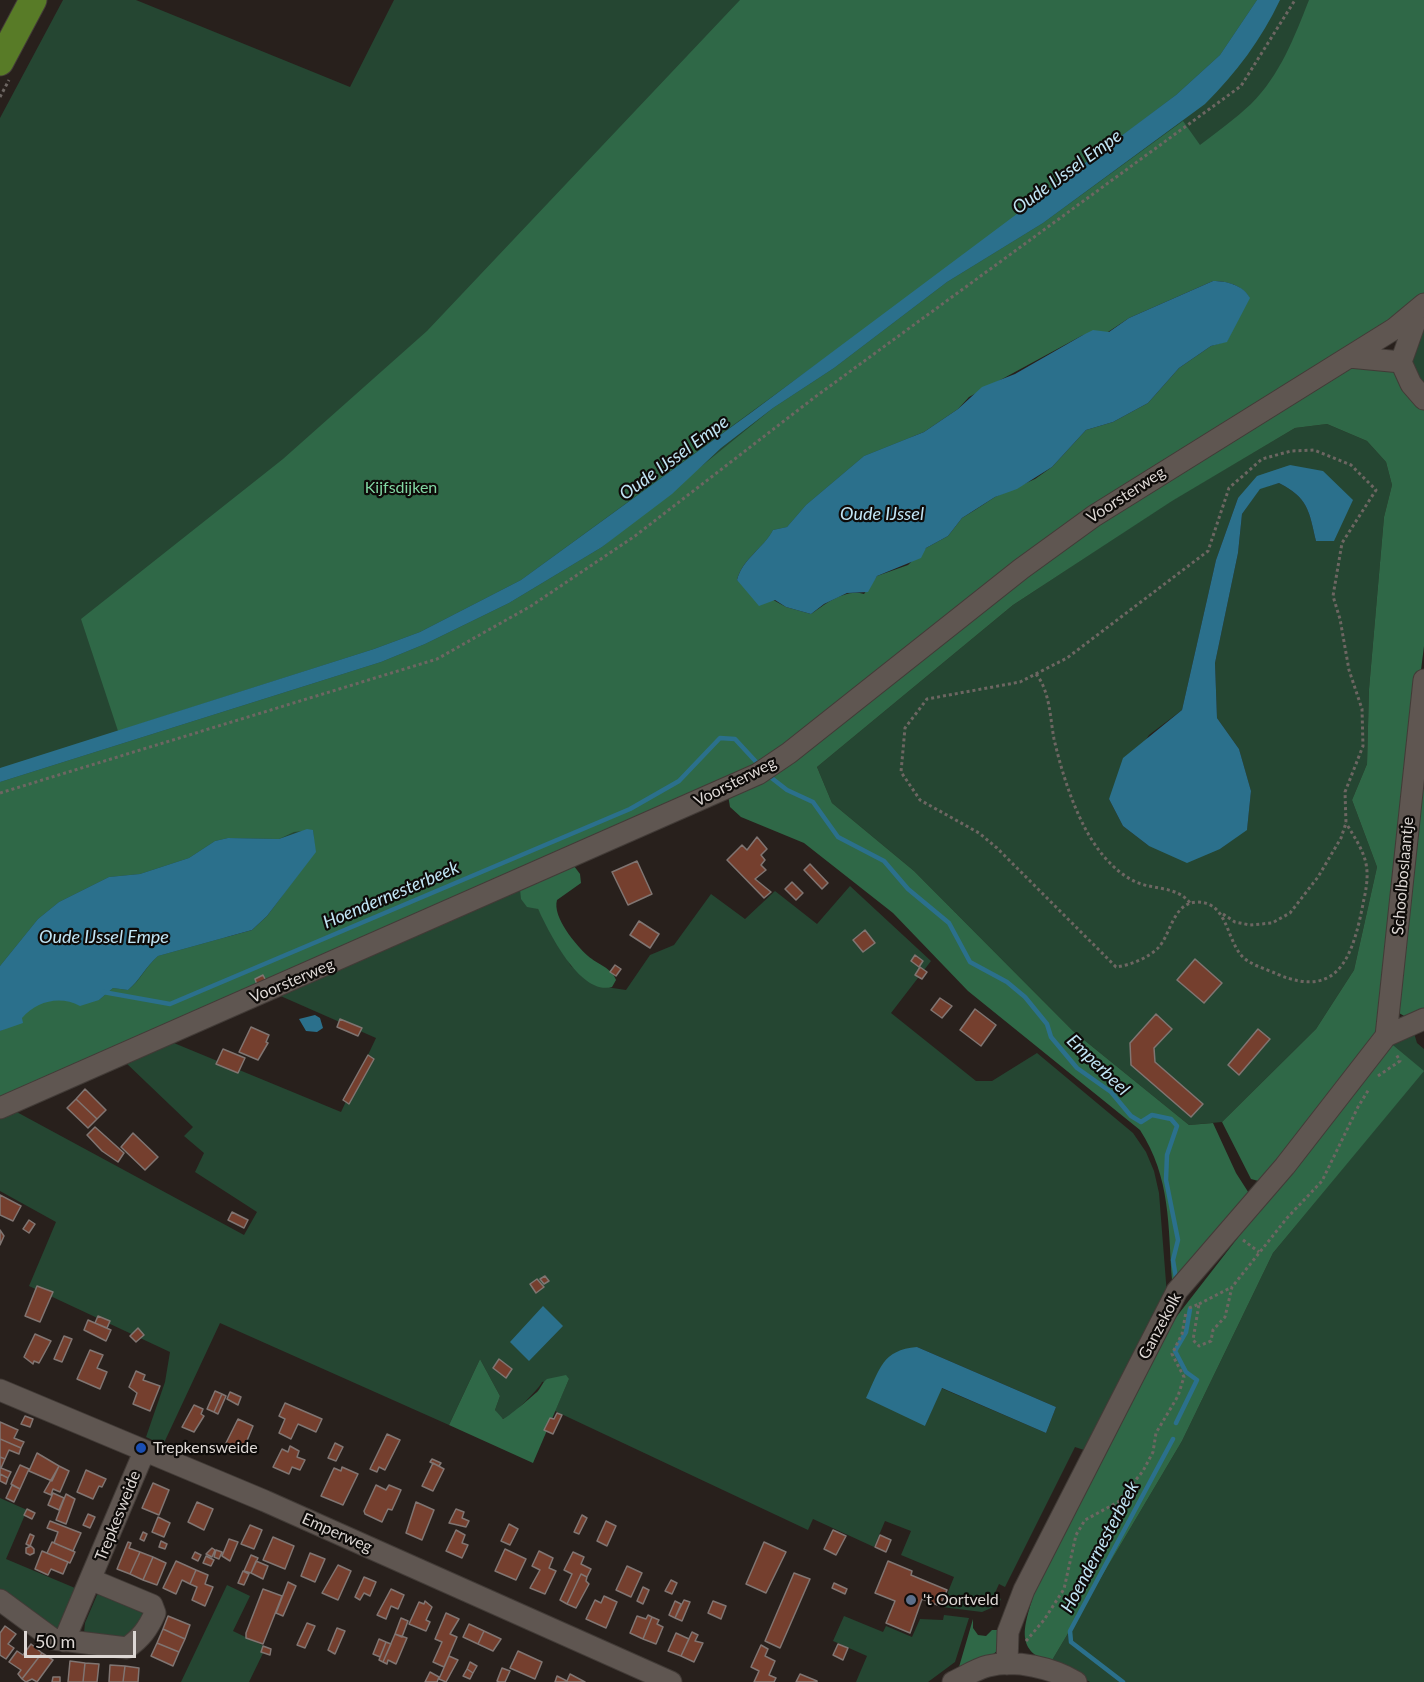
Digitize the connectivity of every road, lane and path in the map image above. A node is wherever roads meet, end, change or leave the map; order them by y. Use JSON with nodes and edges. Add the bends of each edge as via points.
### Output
{"nodes":[{"id":1,"x":33,"y":0,"type":"edge"},
{"id":2,"x":1295,"y":0,"type":"edge"},
{"id":3,"x":0,"y":62,"type":"edge"},
{"id":4,"x":1421,"y":308,"type":"edge"},
{"id":5,"x":1349,"y":357,"type":"junction"},
{"id":6,"x":1401,"y":362,"type":"junction"},
{"id":7,"x":1424,"y":399,"type":"edge"},
{"id":8,"x":1036,"y":674,"type":"junction"},
{"id":9,"x":1424,"y":680,"type":"edge"},
{"id":10,"x":0,"y":793,"type":"edge"},
{"id":11,"x":1346,"y":823,"type":"junction"},
{"id":12,"x":1190,"y":903,"type":"junction"},
{"id":13,"x":1223,"y":914,"type":"junction"},
{"id":14,"x":1424,"y":1019,"type":"edge"},
{"id":15,"x":1386,"y":1036,"type":"junction"},
{"id":16,"x":1377,"y":1077,"type":"dead end"},
{"id":17,"x":1371,"y":1087,"type":"dead end"},
{"id":18,"x":0,"y":1108,"type":"edge"},
{"id":19,"x":1233,"y":1287,"type":"junction"},
{"id":20,"x":1199,"y":1304,"type":"junction"},
{"id":21,"x":0,"y":1390,"type":"edge"},
{"id":22,"x":144,"y":1452,"type":"junction"},
{"id":23,"x":92,"y":1580,"type":"junction"},
{"id":24,"x":0,"y":1600,"type":"edge"},
{"id":25,"x":64,"y":1641,"type":"junction"},
{"id":26,"x":1008,"y":1656,"type":"junction"},
{"id":27,"x":671,"y":1682,"type":"edge"},
{"id":28,"x":953,"y":1682,"type":"edge"},
{"id":29,"x":1076,"y":1682,"type":"edge"}],
"edges":[{"from":1,"to":3,"type":"main road"},
{"from":2,"to":10,"type":"path","via":[[1241,86],[815,397],[635,536],[531,606],[437,659]]},
{"from":4,"to":5,"type":"street","name":"Voorsterweg"},
{"from":4,"to":6,"type":"street"},
{"from":5,"to":6,"type":"street"},
{"from":5,"to":18,"type":"street","name":"Voorsterweg","via":[[1094,516],[758,774]]},
{"from":6,"to":7,"type":"street","via":[[1411,384]]},
{"from":8,"to":11,"type":"path","via":[[1067,658],[1208,552],[1229,488],[1262,459],[1314,450],[1351,465],[1376,490],[1342,543],[1333,596],[1362,709],[1363,746],[1345,792]]},
{"from":8,"to":12,"type":"path","via":[[1043,682],[1054,739],[1071,797],[1086,830],[1109,863],[1135,882],[1173,891]]},
{"from":8,"to":12,"type":"path","via":[[1020,682],[927,699],[904,728],[901,772],[920,800],[979,833],[997,848],[1116,967],[1132,964],[1158,948],[1169,926]]},
{"from":9,"to":15,"type":"street","name":"Schoolboslaantje"},
{"from":11,"to":13,"type":"path","via":[[1318,877],[1290,913],[1272,923],[1250,925]]},
{"from":11,"to":13,"type":"path","via":[[1369,869],[1349,958],[1334,974],[1300,981],[1258,966],[1241,956]]},
{"from":12,"to":13,"type":"path","via":[[1200,902]]},
{"from":14,"to":15,"type":"street","name":"Ganzekolk"},
{"from":15,"to":16,"type":"path","via":[[1400,1061]]},
{"from":15,"to":26,"type":"street","name":"Ganzekolk","via":[[1285,1166],[1177,1291],[1024,1590],[1008,1632]]},
{"from":17,"to":19,"type":"path","via":[[1322,1181],[1287,1218]]},
{"from":19,"to":20,"type":"path"},
{"from":19,"to":20,"type":"path","via":[[1225,1317],[1213,1330],[1211,1341],[1200,1346],[1193,1340]]},
{"from":20,"to":26,"type":"path","via":[[1186,1309],[1182,1334],[1172,1354],[1184,1377],[1178,1396],[1156,1433],[1153,1452],[1143,1471],[1118,1502],[1085,1520],[1076,1535],[1064,1589],[1029,1638]]},
{"from":21,"to":22,"type":"street","name":"Emperweg"},
{"from":22,"to":23,"type":"street","name":"Trepkesweide"},
{"from":22,"to":27,"type":"street","name":"Emperweg","via":[[265,1501]]},
{"from":23,"to":25,"type":"street","name":"Trepkesweide"},
{"from":23,"to":25,"type":"street","name":"Trepkesweide","via":[[152,1605],[155,1613],[141,1638],[127,1648]]},
{"from":24,"to":25,"type":"street","name":"Trepkesweide","via":[[52,1639]]},
{"from":26,"to":28,"type":"street"},
{"from":26,"to":29,"type":"street"}]}
